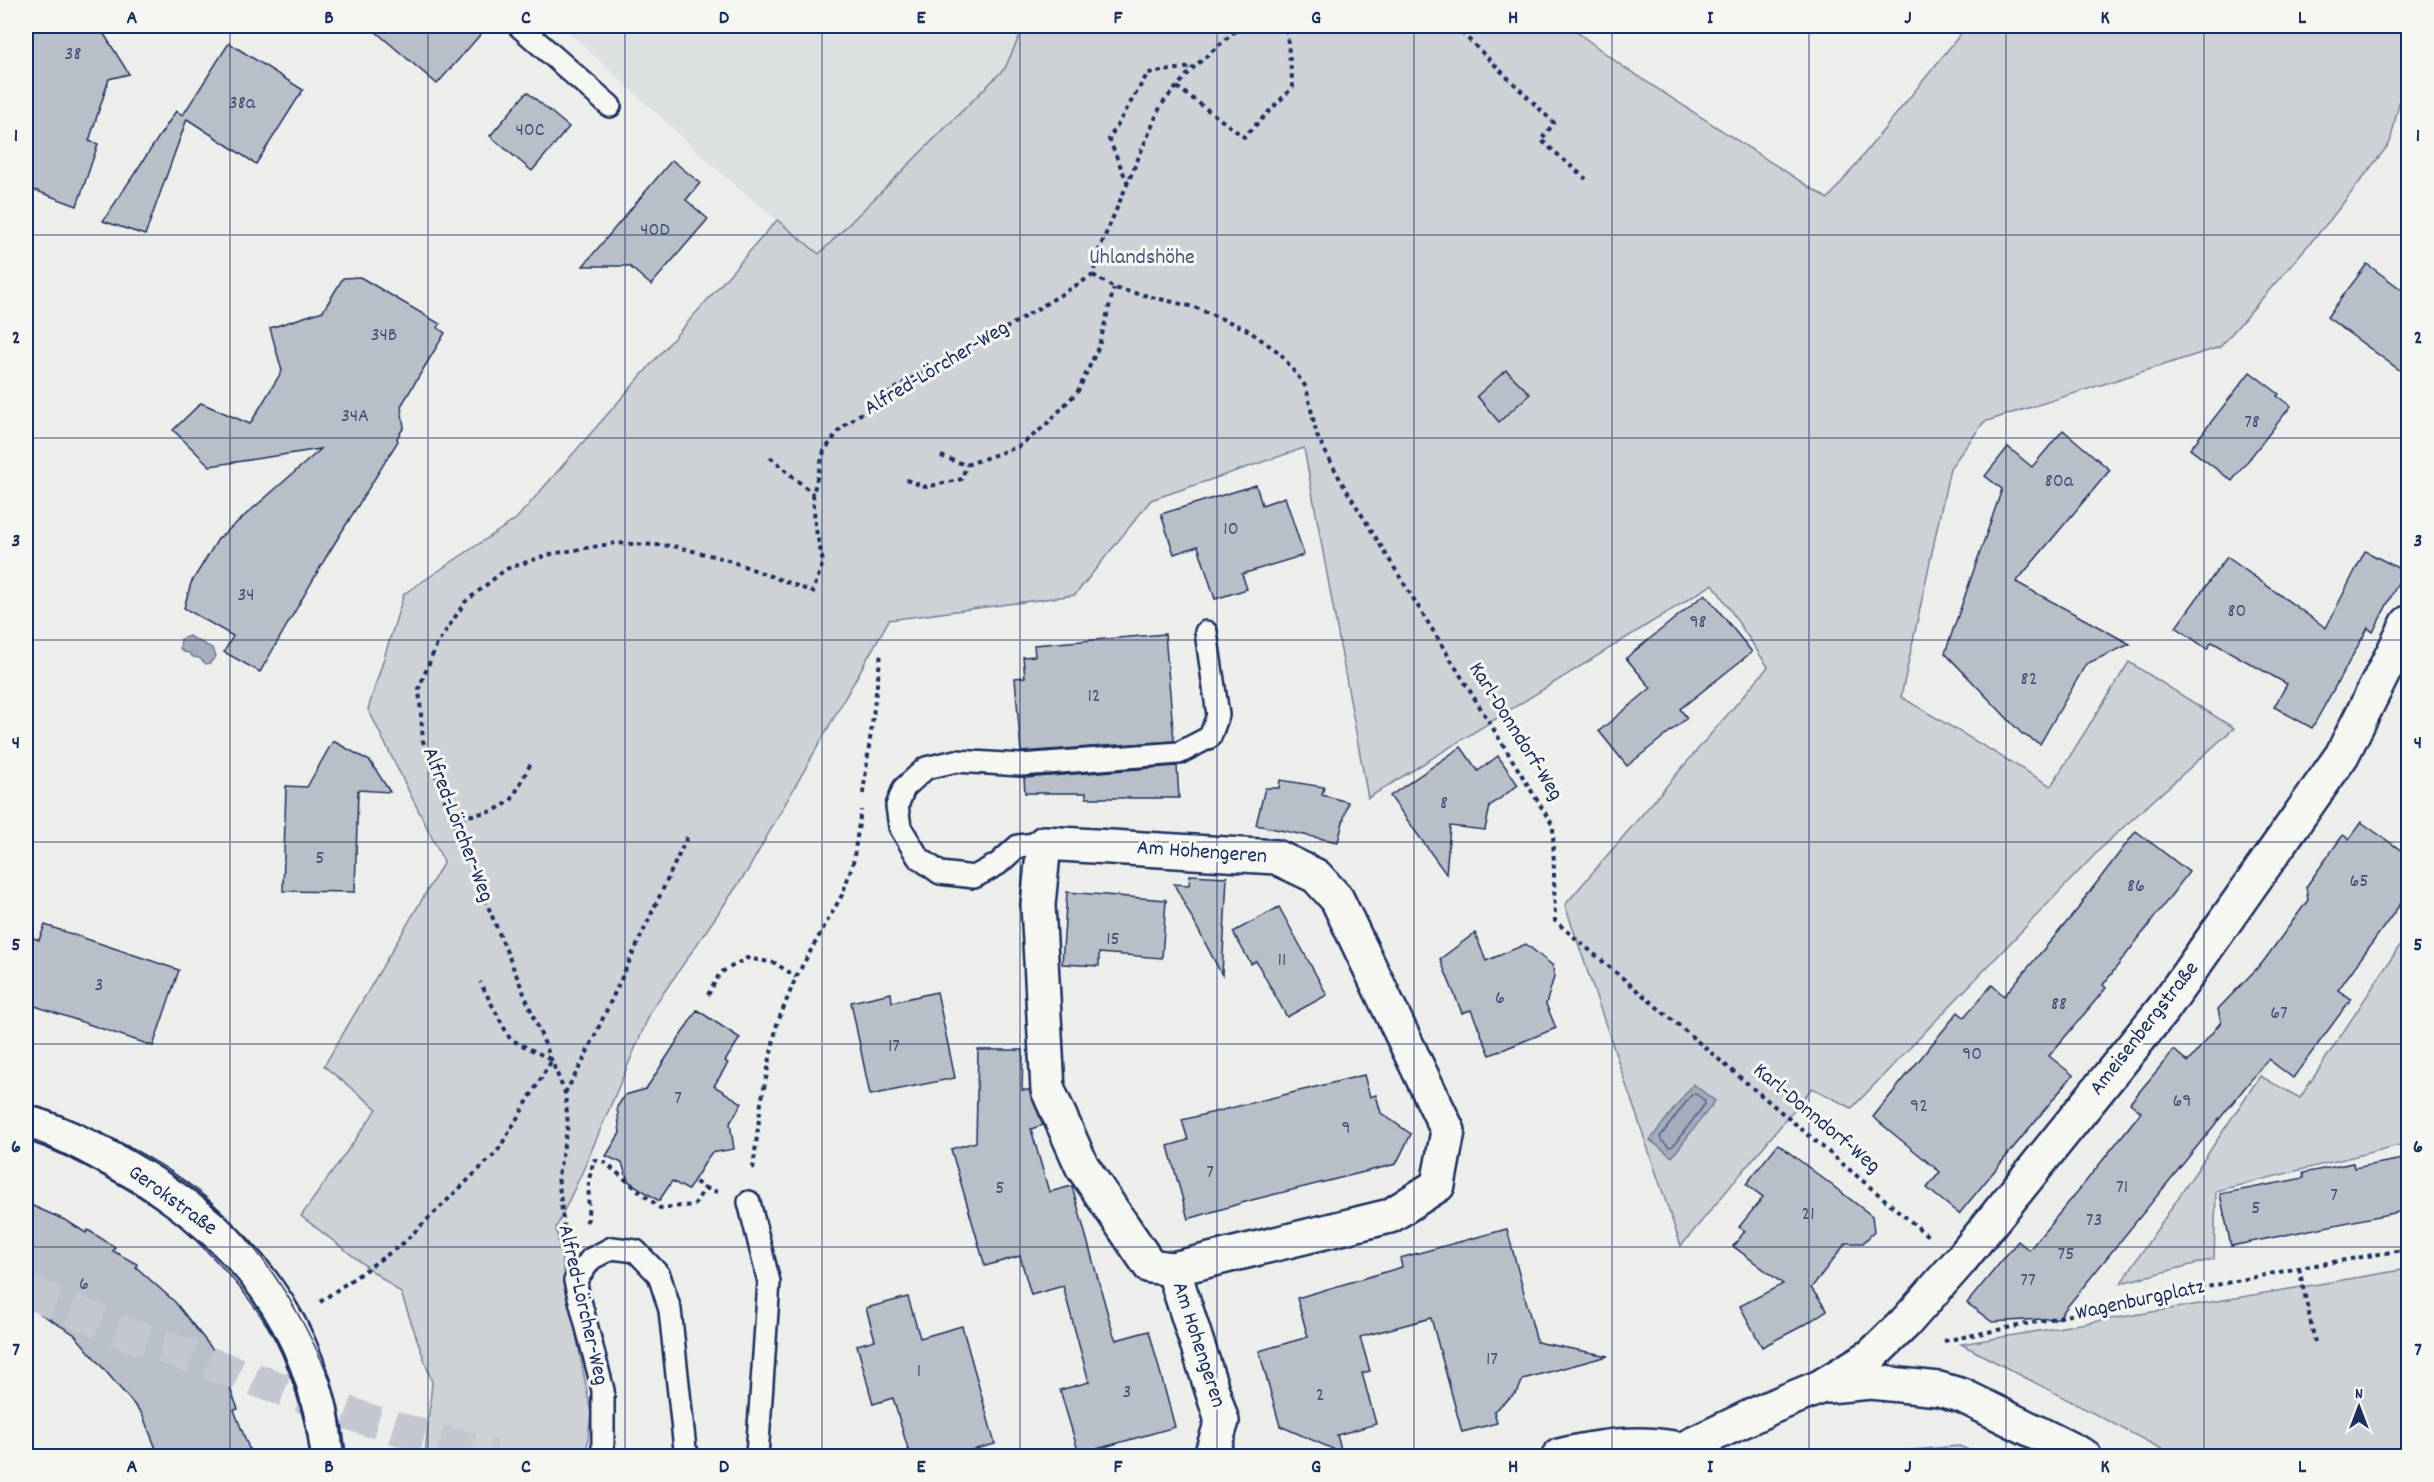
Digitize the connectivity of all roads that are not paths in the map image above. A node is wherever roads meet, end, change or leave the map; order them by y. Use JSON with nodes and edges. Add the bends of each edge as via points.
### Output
{"nodes":[{"id":1,"x":519,"y":26,"type":"edge"},
{"id":2,"x":610,"y":105,"type":"dead end"},
{"id":3,"x":2409,"y":623,"type":"edge"},
{"id":4,"x":1206,"y":632,"type":"dead end"},
{"id":5,"x":1044,"y":843,"type":"junction"},
{"id":6,"x":26,"y":1122,"type":"edge"},
{"id":7,"x":748,"y":1202,"type":"road end"},
{"id":8,"x":1173,"y":1269,"type":"junction"},
{"id":9,"x":1820,"y":1387,"type":"junction"},
{"id":10,"x":1692,"y":1453,"type":"edge"},
{"id":11,"x":328,"y":1456,"type":"edge"},
{"id":12,"x":603,"y":1456,"type":"edge"},
{"id":13,"x":689,"y":1456,"type":"edge"},
{"id":14,"x":756,"y":1456,"type":"edge"},
{"id":15,"x":1211,"y":1456,"type":"edge"},
{"id":16,"x":1559,"y":1456,"type":"edge"},
{"id":17,"x":2084,"y":1456,"type":"edge"}],
"edges":[{"from":1,"to":2,"type":"lane"},
{"from":3,"to":9,"type":"street","name":"Ameisenbergstraße","via":[[2342,754],[2164,1008],[1913,1314],[1871,1356]]},
{"from":4,"to":5,"type":"lane","via":[[1218,715],[1210,737],[1179,753],[1022,765],[956,761],[936,765],[926,768],[904,788],[897,806],[900,827],[918,857],[940,873],[974,877],[998,864],[1018,846]]},
{"from":5,"to":8,"type":"street","name":"Am Hohengeren","via":[[1038,905],[1048,1090],[1082,1166],[1150,1266]]},
{"from":5,"to":8,"type":"street","name":"Am Hohengeren","via":[[1276,856],[1316,876],[1337,899],[1448,1131],[1438,1185],[1390,1216]]},
{"from":6,"to":11,"type":"street","name":"Gerokstraße","via":[[98,1152],[153,1183],[208,1223],[264,1283],[289,1321],[305,1358],[319,1402]]},
{"from":7,"to":14,"type":"lane","via":[[769,1282]]},
{"from":8,"to":15,"type":"street","name":"Am Hohengeren","via":[[1222,1421]]},
{"from":9,"to":10,"type":"street","via":[[1769,1408]]},
{"from":9,"to":17,"type":"street","via":[[1871,1383],[1939,1389],[1963,1396]]},
{"from":10,"to":16,"type":"street","via":[[1650,1445],[1582,1450]]},
{"from":12,"to":13,"type":"lane","name":"Alfred-Lörcher-Weg","via":[[603,1390],[575,1281],[591,1259],[612,1248],[636,1251],[658,1275],[670,1310],[685,1449]]}]}
